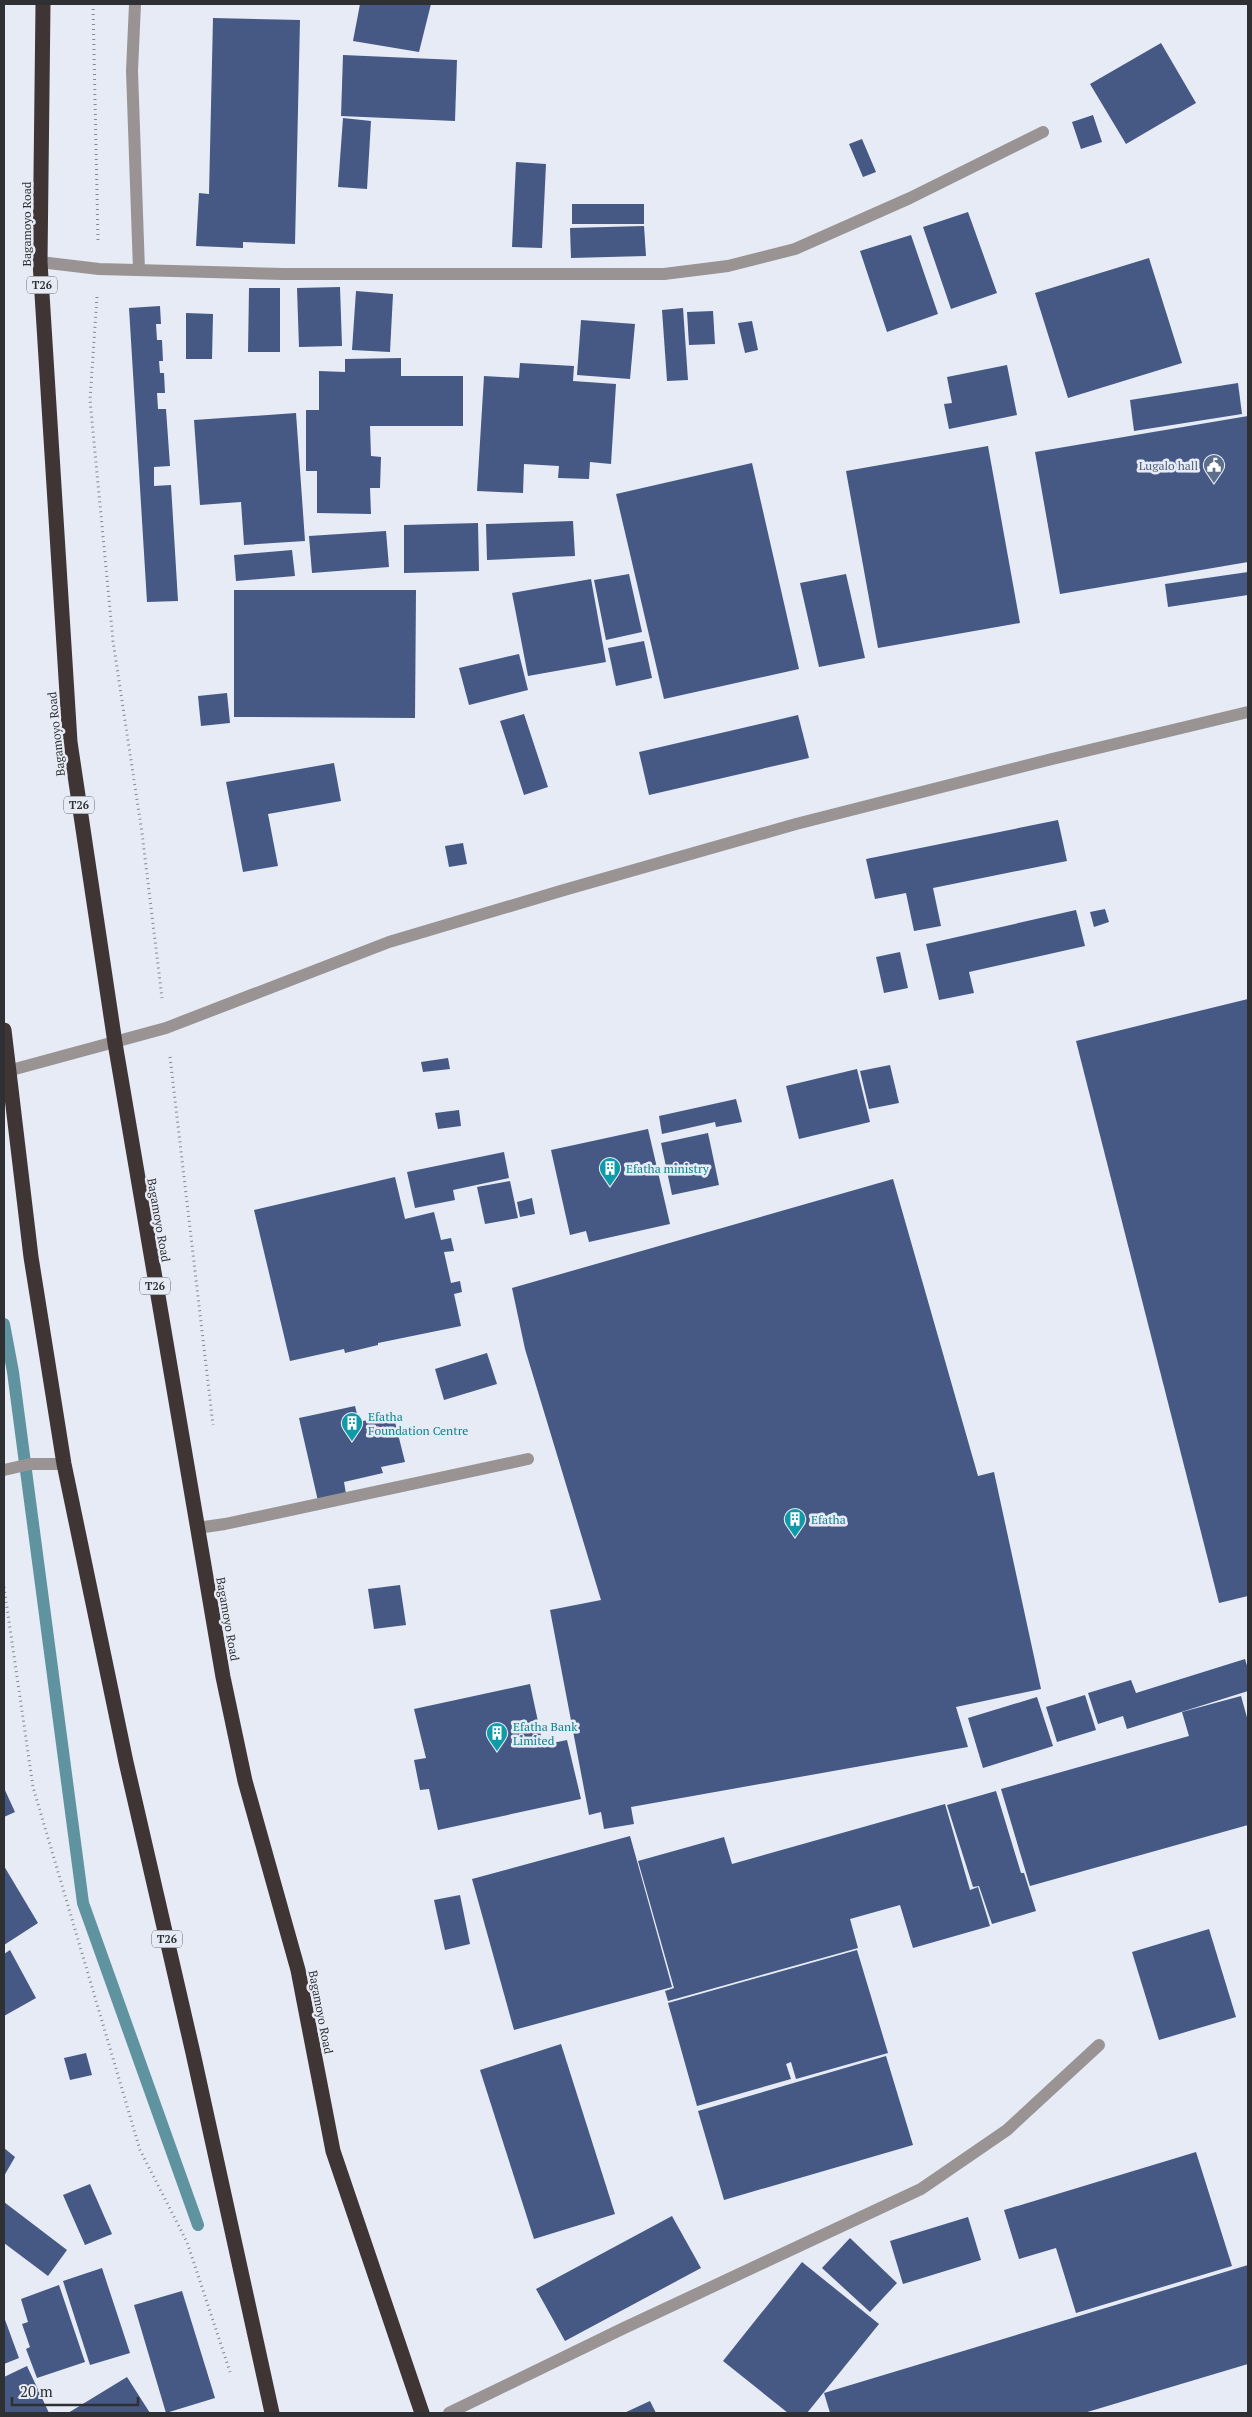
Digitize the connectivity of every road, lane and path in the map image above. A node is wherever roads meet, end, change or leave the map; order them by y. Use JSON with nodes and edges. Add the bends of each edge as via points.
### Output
{"nodes":[{"id":1,"x":42,"y":4,"type":"edge"},
{"id":2,"x":93,"y":4,"type":"edge"},
{"id":3,"x":135,"y":4,"type":"edge"},
{"id":4,"x":1044,"y":132,"type":"dead end"},
{"id":5,"x":40,"y":262,"type":"junction"},
{"id":6,"x":98,"y":269,"type":"junction"},
{"id":7,"x":139,"y":270,"type":"junction"},
{"id":8,"x":1248,"y":712,"type":"edge"},
{"id":9,"x":166,"y":1028,"type":"junction"},
{"id":10,"x":4,"y":1030,"type":"edge"},
{"id":11,"x":114,"y":1044,"type":"junction"},
{"id":12,"x":6,"y":1072,"type":"edge"},
{"id":13,"x":214,"y":1435,"type":"dead end"},
{"id":14,"x":528,"y":1459,"type":"dead end"},
{"id":15,"x":64,"y":1464,"type":"junction"},
{"id":16,"x":4,"y":1470,"type":"edge"},
{"id":17,"x":197,"y":1528,"type":"junction"},
{"id":18,"x":4,"y":1587,"type":"edge"},
{"id":19,"x":1099,"y":2045,"type":"dead end"},
{"id":20,"x":231,"y":2377,"type":"dead end"},
{"id":21,"x":272,"y":2413,"type":"edge"},
{"id":22,"x":422,"y":2413,"type":"edge"},
{"id":23,"x":449,"y":2413,"type":"edge"}],
"edges":[{"from":1,"to":5,"type":"highway","name":"Bagamoyo Road","number":"T26"},
{"from":2,"to":6,"type":"path"},
{"from":3,"to":7,"type":"lane","via":[[132,71]]},
{"from":4,"to":7,"type":"lane","via":[[910,198],[795,249],[728,266],[664,274],[283,274]]},
{"from":5,"to":6,"type":"lane"},
{"from":5,"to":11,"type":"highway","name":"Bagamoyo Road","number":"T26","via":[[70,742]]},
{"from":6,"to":7,"type":"lane"},
{"from":6,"to":9,"type":"path","via":[[90,400],[112,640],[142,833]]},
{"from":8,"to":9,"type":"lane","via":[[805,822],[564,890],[390,942]]},
{"from":9,"to":11,"type":"lane"},
{"from":9,"to":13,"type":"path"},
{"from":10,"to":12,"type":"highway","number":"T26"},
{"from":11,"to":12,"type":"lane"},
{"from":11,"to":17,"type":"highway","name":"Bagamoyo Road","number":"T26"},
{"from":12,"to":15,"type":"highway","number":"T26"},
{"from":14,"to":17,"type":"lane"},
{"from":15,"to":16,"type":"lane","via":[[30,1464]]},
{"from":15,"to":21,"type":"highway","number":"T26","via":[[126,1762]]},
{"from":17,"to":22,"type":"highway","name":"Bagamoyo Road","number":"T26","via":[[245,1781],[298,1970],[333,2151]]},
{"from":18,"to":20,"type":"path","via":[[34,1787],[140,2150],[187,2242]]},
{"from":19,"to":23,"type":"lane","via":[[1007,2130],[921,2189]]}]}
